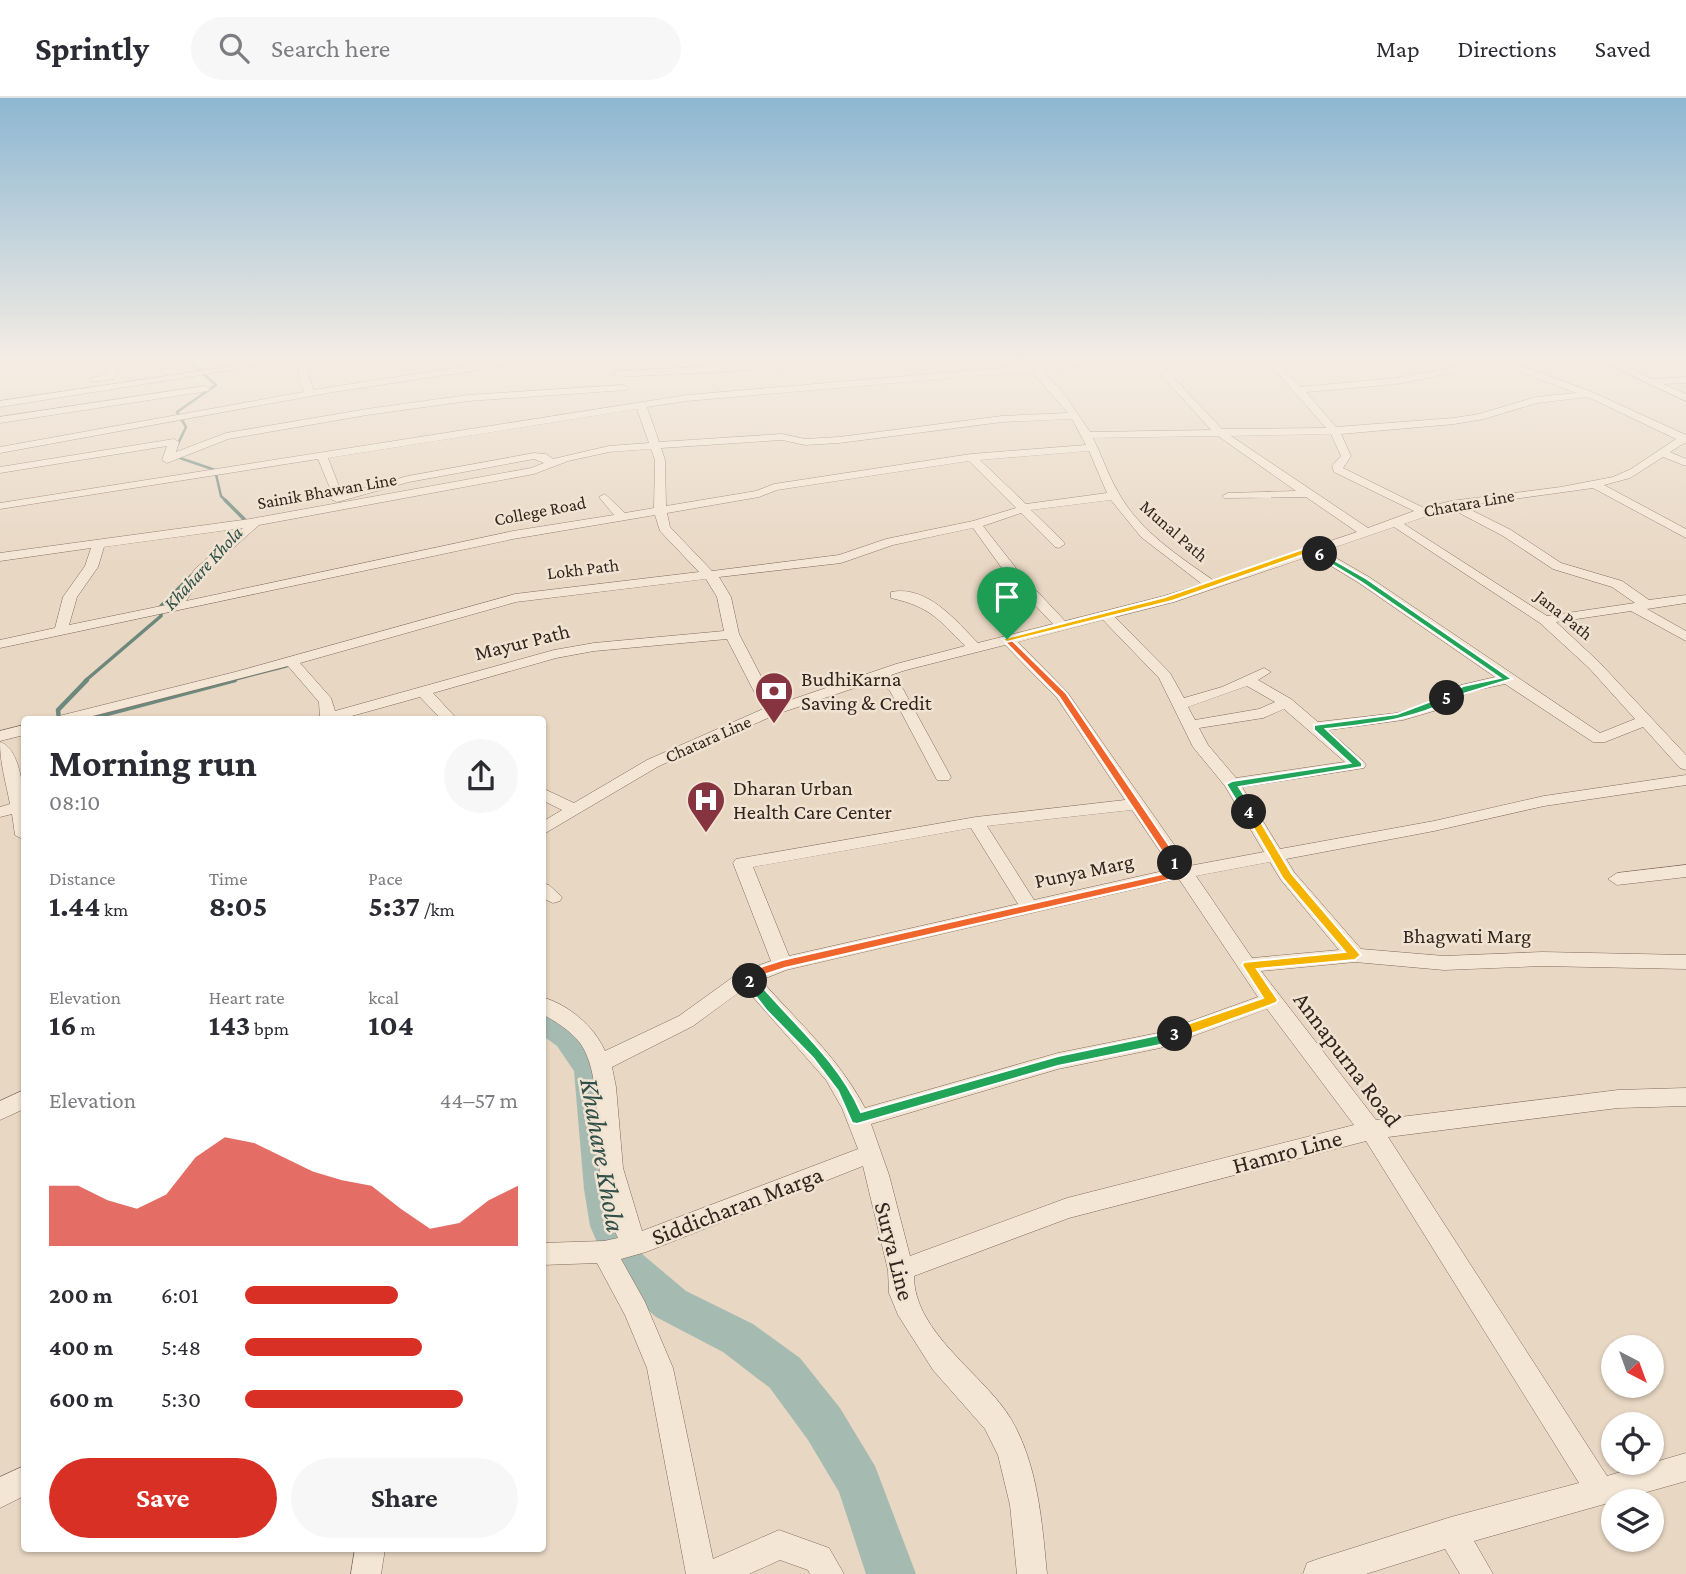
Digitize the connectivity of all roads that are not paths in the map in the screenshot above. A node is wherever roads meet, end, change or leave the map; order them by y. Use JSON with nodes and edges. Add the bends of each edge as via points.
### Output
{"nodes":[{"id":1,"x":97,"y":430,"type":"edge"},
{"id":2,"x":229,"y":430,"type":"edge"},
{"id":3,"x":486,"y":430,"type":"edge"},
{"id":4,"x":648,"y":430,"type":"edge"},
{"id":5,"x":918,"y":430,"type":"edge"},
{"id":6,"x":1083,"y":430,"type":"edge"},
{"id":7,"x":1359,"y":430,"type":"edge"},
{"id":8,"x":1667,"y":430,"type":"edge"},
{"id":9,"x":1219,"y":432,"type":"junction"},
{"id":10,"x":1336,"y":432,"type":"junction"},
{"id":11,"x":1087,"y":435,"type":"junction"},
{"id":12,"x":1685,"y":438,"type":"edge"},
{"id":13,"x":655,"y":444,"type":"junction"},
{"id":14,"x":1093,"y":448,"type":"junction"},
{"id":15,"x":0,"y":450,"type":"edge"},
{"id":16,"x":1662,"y":453,"type":"junction"},
{"id":17,"x":322,"y":456,"type":"junction"},
{"id":18,"x":971,"y":457,"type":"junction"},
{"id":19,"x":1686,"y":463,"type":"edge"},
{"id":20,"x":0,"y":470,"type":"edge"},
{"id":21,"x":1595,"y":485,"type":"junction"},
{"id":22,"x":1307,"y":494,"type":"junction"},
{"id":23,"x":1113,"y":496,"type":"junction"},
{"id":24,"x":1228,"y":496,"type":"dead end"},
{"id":25,"x":605,"y":497,"type":"dead end"},
{"id":26,"x":337,"y":503,"type":"junction"},
{"id":27,"x":1451,"y":504,"type":"junction"},
{"id":28,"x":0,"y":506,"type":"edge"},
{"id":29,"x":660,"y":509,"type":"junction"},
{"id":30,"x":1023,"y":509,"type":"junction"},
{"id":31,"x":1420,"y":510,"type":"junction"},
{"id":32,"x":621,"y":516,"type":"junction"},
{"id":33,"x":247,"y":523,"type":"junction"},
{"id":34,"x":1395,"y":523,"type":"junction"},
{"id":35,"x":976,"y":524,"type":"junction"},
{"id":36,"x":1366,"y":532,"type":"junction"},
{"id":37,"x":1686,"y":534,"type":"edge"},
{"id":38,"x":98,"y":543,"type":"junction"},
{"id":39,"x":1059,"y":544,"type":"dead end"},
{"id":40,"x":1312,"y":549,"type":"junction"},
{"id":41,"x":0,"y":557,"type":"edge"},
{"id":42,"x":711,"y":575,"type":"junction"},
{"id":43,"x":1212,"y":585,"type":"junction"},
{"id":44,"x":896,"y":595,"type":"dead end"},
{"id":45,"x":1686,"y":599,"type":"edge"},
{"id":46,"x":1641,"y":606,"type":"junction"},
{"id":47,"x":174,"y":609,"type":"junction"},
{"id":48,"x":1107,"y":616,"type":"junction"},
{"id":49,"x":1545,"y":620,"type":"junction"},
{"id":50,"x":1062,"y":626,"type":"junction"},
{"id":51,"x":61,"y":631,"type":"junction"},
{"id":52,"x":732,"y":634,"type":"junction"},
{"id":53,"x":1686,"y":637,"type":"edge"},
{"id":54,"x":1007,"y":639,"type":"junction"},
{"id":55,"x":0,"y":644,"type":"edge"},
{"id":56,"x":975,"y":648,"type":"junction"},
{"id":57,"x":291,"y":660,"type":"junction"},
{"id":58,"x":1264,"y":672,"type":"dead end"},
{"id":59,"x":881,"y":674,"type":"junction"},
{"id":60,"x":1507,"y":679,"type":"junction"},
{"id":61,"x":1247,"y":680,"type":"junction"},
{"id":62,"x":422,"y":690,"type":"junction"},
{"id":63,"x":1286,"y":702,"type":"junction"},
{"id":64,"x":1181,"y":704,"type":"junction"},
{"id":65,"x":772,"y":710,"type":"junction"},
{"id":66,"x":77,"y":716,"type":"edge"},
{"id":67,"x":328,"y":716,"type":"edge"},
{"id":68,"x":338,"y":716,"type":"edge"},
{"id":69,"x":446,"y":716,"type":"edge"},
{"id":70,"x":1644,"y":722,"type":"junction"},
{"id":71,"x":1191,"y":725,"type":"junction"},
{"id":72,"x":1318,"y":727,"type":"junction"},
{"id":73,"x":21,"y":731,"type":"edge"},
{"id":74,"x":0,"y":736,"type":"edge"},
{"id":75,"x":0,"y":747,"type":"edge"},
{"id":76,"x":1686,"y":765,"type":"edge"},
{"id":77,"x":943,"y":777,"type":"dead end"},
{"id":78,"x":1686,"y":780,"type":"edge"},
{"id":79,"x":1232,"y":784,"type":"junction"},
{"id":80,"x":546,"y":795,"type":"edge"},
{"id":81,"x":1136,"y":804,"type":"junction"},
{"id":82,"x":21,"y":807,"type":"joint"},
{"id":83,"x":574,"y":810,"type":"junction"},
{"id":84,"x":0,"y":812,"type":"edge"},
{"id":85,"x":976,"y":822,"type":"junction"},
{"id":86,"x":546,"y":828,"type":"edge"},
{"id":87,"x":1276,"y":855,"type":"junction"},
{"id":88,"x":1686,"y":871,"type":"edge"},
{"id":89,"x":1182,"y":873,"type":"junction"},
{"id":90,"x":1618,"y":879,"type":"dead end"},
{"id":91,"x":1029,"y":907,"type":"junction"},
{"id":92,"x":1355,"y":955,"type":"junction"},
{"id":93,"x":1686,"y":962,"type":"edge"},
{"id":94,"x":782,"y":964,"type":"junction"},
{"id":95,"x":1248,"y":965,"type":"junction"},
{"id":96,"x":747,"y":977,"type":"junction"},
{"id":97,"x":1271,"y":1000,"type":"junction"},
{"id":98,"x":546,"y":1006,"type":"edge"},
{"id":99,"x":600,"y":1063,"type":"junction"},
{"id":100,"x":1686,"y":1097,"type":"edge"},
{"id":101,"x":21,"y":1100,"type":"edge"},
{"id":102,"x":0,"y":1111,"type":"edge"},
{"id":103,"x":857,"y":1119,"type":"junction"},
{"id":104,"x":1371,"y":1129,"type":"junction"},
{"id":105,"x":869,"y":1154,"type":"junction"},
{"id":106,"x":623,"y":1248,"type":"junction"},
{"id":107,"x":546,"y":1254,"type":"edge"},
{"id":108,"x":901,"y":1270,"type":"junction"},
{"id":109,"x":1686,"y":1467,"type":"edge"},
{"id":110,"x":21,"y":1482,"type":"edge"},
{"id":111,"x":1611,"y":1489,"type":"edge"},
{"id":112,"x":1601,"y":1492,"type":"joint"},
{"id":113,"x":0,"y":1493,"type":"edge"},
{"id":114,"x":1451,"y":1532,"type":"junction"},
{"id":115,"x":370,"y":1552,"type":"edge"},
{"id":116,"x":366,"y":1574,"type":"edge"},
{"id":117,"x":701,"y":1574,"type":"edge"},
{"id":118,"x":715,"y":1574,"type":"edge"},
{"id":119,"x":829,"y":1574,"type":"edge"},
{"id":120,"x":1032,"y":1574,"type":"edge"},
{"id":121,"x":1318,"y":1574,"type":"edge"},
{"id":122,"x":1478,"y":1574,"type":"edge"}],
"edges":[{"from":1,"to":15,"type":"street"},
{"from":2,"to":20,"type":"street","via":[[178,456],[166,458],[174,442],[163,442]]},
{"from":3,"to":17,"type":"street"},
{"from":4,"to":13,"type":"street"},
{"from":5,"to":13,"type":"street","via":[[805,442],[782,437]]},
{"from":6,"to":11,"type":"street","name":"Munal Path"},
{"from":7,"to":10,"type":"street"},
{"from":8,"to":12,"type":"street"},
{"from":9,"to":10,"type":"street"},
{"from":9,"to":11,"type":"street"},
{"from":9,"to":22,"type":"street"},
{"from":10,"to":31,"type":"street","via":[[1346,456],[1338,470]]},
{"from":11,"to":14,"type":"street","name":"Munal Path"},
{"from":12,"to":16,"type":"street","name":"Chatara Line"},
{"from":13,"to":26,"type":"street","name":"Sainik Bhawan Line","via":[[584,453],[553,465],[534,456],[408,479]]},
{"from":13,"to":29,"type":"street","via":[[662,478]]},
{"from":14,"to":18,"type":"street","name":"College Road"},
{"from":14,"to":23,"type":"street","name":"Munal Path"},
{"from":16,"to":19,"type":"street"},
{"from":16,"to":21,"type":"street","name":"Chatara Line","via":[[1620,479]]},
{"from":17,"to":26,"type":"street","via":[[337,488]]},
{"from":17,"to":28,"type":"street"},
{"from":18,"to":29,"type":"street","name":"College Road","via":[[835,476],[759,494]]},
{"from":18,"to":30,"type":"street"},
{"from":21,"to":27,"type":"street","name":"Chatara Line"},
{"from":21,"to":37,"type":"street"},
{"from":22,"to":24,"type":"street"},
{"from":22,"to":36,"type":"street"},
{"from":23,"to":30,"type":"street","name":"Lokh Path"},
{"from":23,"to":43,"type":"street","name":"Munal Path","via":[[1145,534]]},
{"from":25,"to":32,"type":"street"},
{"from":26,"to":33,"type":"street","name":"Sainik Bhawan Line"},
{"from":27,"to":31,"type":"street","name":"Chatara Line"},
{"from":27,"to":46,"type":"street","via":[[1557,566],[1617,584]]},
{"from":29,"to":32,"type":"street","name":"College Road"},
{"from":29,"to":42,"type":"street","via":[[664,528]]},
{"from":30,"to":35,"type":"street","name":"Lokh Path"},
{"from":30,"to":39,"type":"street"},
{"from":31,"to":34,"type":"street","name":"Chatara Line"},
{"from":32,"to":47,"type":"street","name":"College Road"},
{"from":33,"to":38,"type":"street","name":"Sainik Bhawan Line"},
{"from":33,"to":47,"type":"street","via":[[236,542],[199,573]]},
{"from":34,"to":36,"type":"street","name":"Chatara Line"},
{"from":34,"to":49,"type":"street","name":"Jana Path"},
{"from":35,"to":42,"type":"street","name":"Lokh Path","via":[[890,542],[841,559]]},
{"from":35,"to":50,"type":"street","via":[[1014,575]]},
{"from":36,"to":40,"type":"street","name":"Chatara Line"},
{"from":38,"to":41,"type":"street","name":"Sainik Bhawan Line"},
{"from":38,"to":51,"type":"street","via":[[96,559],[73,590]]},
{"from":40,"to":43,"type":"street","name":"Chatara Line"},
{"from":40,"to":60,"type":"street"},
{"from":42,"to":52,"type":"street","via":[[724,597]]},
{"from":42,"to":57,"type":"street","name":"Lokh Path","via":[[515,598]]},
{"from":43,"to":48,"type":"street","name":"Chatara Line"},
{"from":44,"to":56,"type":"street","via":[[933,605]]},
{"from":45,"to":46,"type":"street"},
{"from":46,"to":49,"type":"street"},
{"from":46,"to":53,"type":"street"},
{"from":47,"to":51,"type":"street","name":"College Road"},
{"from":48,"to":50,"type":"street","name":"Chatara Line"},
{"from":48,"to":64,"type":"street","via":[[1165,676]]},
{"from":49,"to":70,"type":"street","name":"Jana Path","via":[[1594,665]]},
{"from":50,"to":54,"type":"street","name":"Chatara Line"},
{"from":51,"to":55,"type":"street","name":"College Road"},
{"from":52,"to":62,"type":"street","name":"Mayur Path","via":[[594,646]]},
{"from":52,"to":65,"type":"street"},
{"from":54,"to":56,"type":"street","name":"Chatara Line"},
{"from":54,"to":81,"type":"street","name":"Annapurna Road","via":[[1062,695]]},
{"from":56,"to":59,"type":"street","name":"Chatara Line"},
{"from":57,"to":66,"type":"street","name":"Lokh Path"},
{"from":57,"to":67,"type":"street","via":[[326,701]]},
{"from":58,"to":61,"type":"street"},
{"from":59,"to":65,"type":"street","name":"Chatara Line"},
{"from":59,"to":77,"type":"street","via":[[896,689]]},
{"from":60,"to":70,"type":"street","via":[[1599,739]]},
{"from":60,"to":72,"type":"street","via":[[1466,688],[1432,707],[1398,717]]},
{"from":61,"to":63,"type":"street"},
{"from":61,"to":64,"type":"street"},
{"from":62,"to":68,"type":"street","name":"Mayur Path"},
{"from":62,"to":69,"type":"street"},
{"from":63,"to":71,"type":"street","via":[[1263,713]]},
{"from":63,"to":72,"type":"street"},
{"from":64,"to":71,"type":"street"},
{"from":65,"to":83,"type":"street","name":"Chatara Line","via":[[653,763]]},
{"from":70,"to":76,"type":"street","name":"Jana Path"},
{"from":71,"to":79,"type":"street","via":[[1201,747]]},
{"from":72,"to":79,"type":"street","via":[[1358,765]]},
{"from":73,"to":74,"type":"street"},
{"from":75,"to":82,"type":"street"},
{"from":78,"to":87,"type":"street","name":"Punya Marg","via":[[1544,801]]},
{"from":79,"to":87,"type":"street"},
{"from":80,"to":83,"type":"street"},
{"from":81,"to":85,"type":"street"},
{"from":81,"to":89,"type":"street","name":"Annapurna Road"},
{"from":82,"to":84,"type":"street"},
{"from":83,"to":86,"type":"street","name":"Chatara Line"},
{"from":85,"to":91,"type":"street"},
{"from":85,"to":94,"type":"street","via":[[742,863]]},
{"from":87,"to":89,"type":"street","name":"Punya Marg"},
{"from":87,"to":92,"type":"street","via":[[1287,876]]},
{"from":88,"to":90,"type":"street"},
{"from":89,"to":91,"type":"street","name":"Punya Marg"},
{"from":89,"to":95,"type":"street","name":"Annapurna Road"},
{"from":91,"to":94,"type":"street","name":"Punya Marg"},
{"from":92,"to":93,"type":"street","name":"Bhagwati Marg","via":[[1444,963],[1542,959]]},
{"from":92,"to":95,"type":"street","name":"Bhagwati Marg"},
{"from":94,"to":96,"type":"street","name":"Punya Marg"},
{"from":95,"to":97,"type":"street","name":"Annapurna Road"},
{"from":96,"to":99,"type":"street","name":"Punya Marg","via":[[686,1021]]},
{"from":96,"to":103,"type":"street","name":"Surya Line","via":[[818,1054],[844,1089]]},
{"from":97,"to":103,"type":"street","via":[[1160,1040],[1058,1061]]},
{"from":97,"to":104,"type":"street","name":"Annapurna Road"},
{"from":98,"to":99,"type":"street","via":[[589,1039]]},
{"from":99,"to":106,"type":"street","via":[[611,1168],[628,1233]]},
{"from":100,"to":104,"type":"street","name":"Hamro Line","via":[[1618,1099]]},
{"from":101,"to":102,"type":"street"},
{"from":103,"to":105,"type":"street","name":"Surya Line"},
{"from":104,"to":108,"type":"street","name":"Hamro Line","via":[[1067,1208]]},
{"from":104,"to":112,"type":"street","name":"Annapurna Road"},
{"from":105,"to":106,"type":"street","name":"Siddicharan Marga"},
{"from":105,"to":108,"type":"street","name":"Surya Line"},
{"from":106,"to":107,"type":"street","name":"Siddicharan Marga"},
{"from":106,"to":117,"type":"street","via":[[636,1310],[660,1368]]},
{"from":108,"to":120,"type":"street","name":"Surya Line","via":[[901,1294],[915,1321],[1005,1438],[1018,1477]]},
{"from":109,"to":111,"type":"street"},
{"from":110,"to":113,"type":"street"},
{"from":112,"to":114,"type":"street"},
{"from":114,"to":121,"type":"street"},
{"from":114,"to":122,"type":"street"},
{"from":115,"to":116,"type":"street"},
{"from":118,"to":119,"type":"street","via":[[779,1545],[818,1559]]}]}
